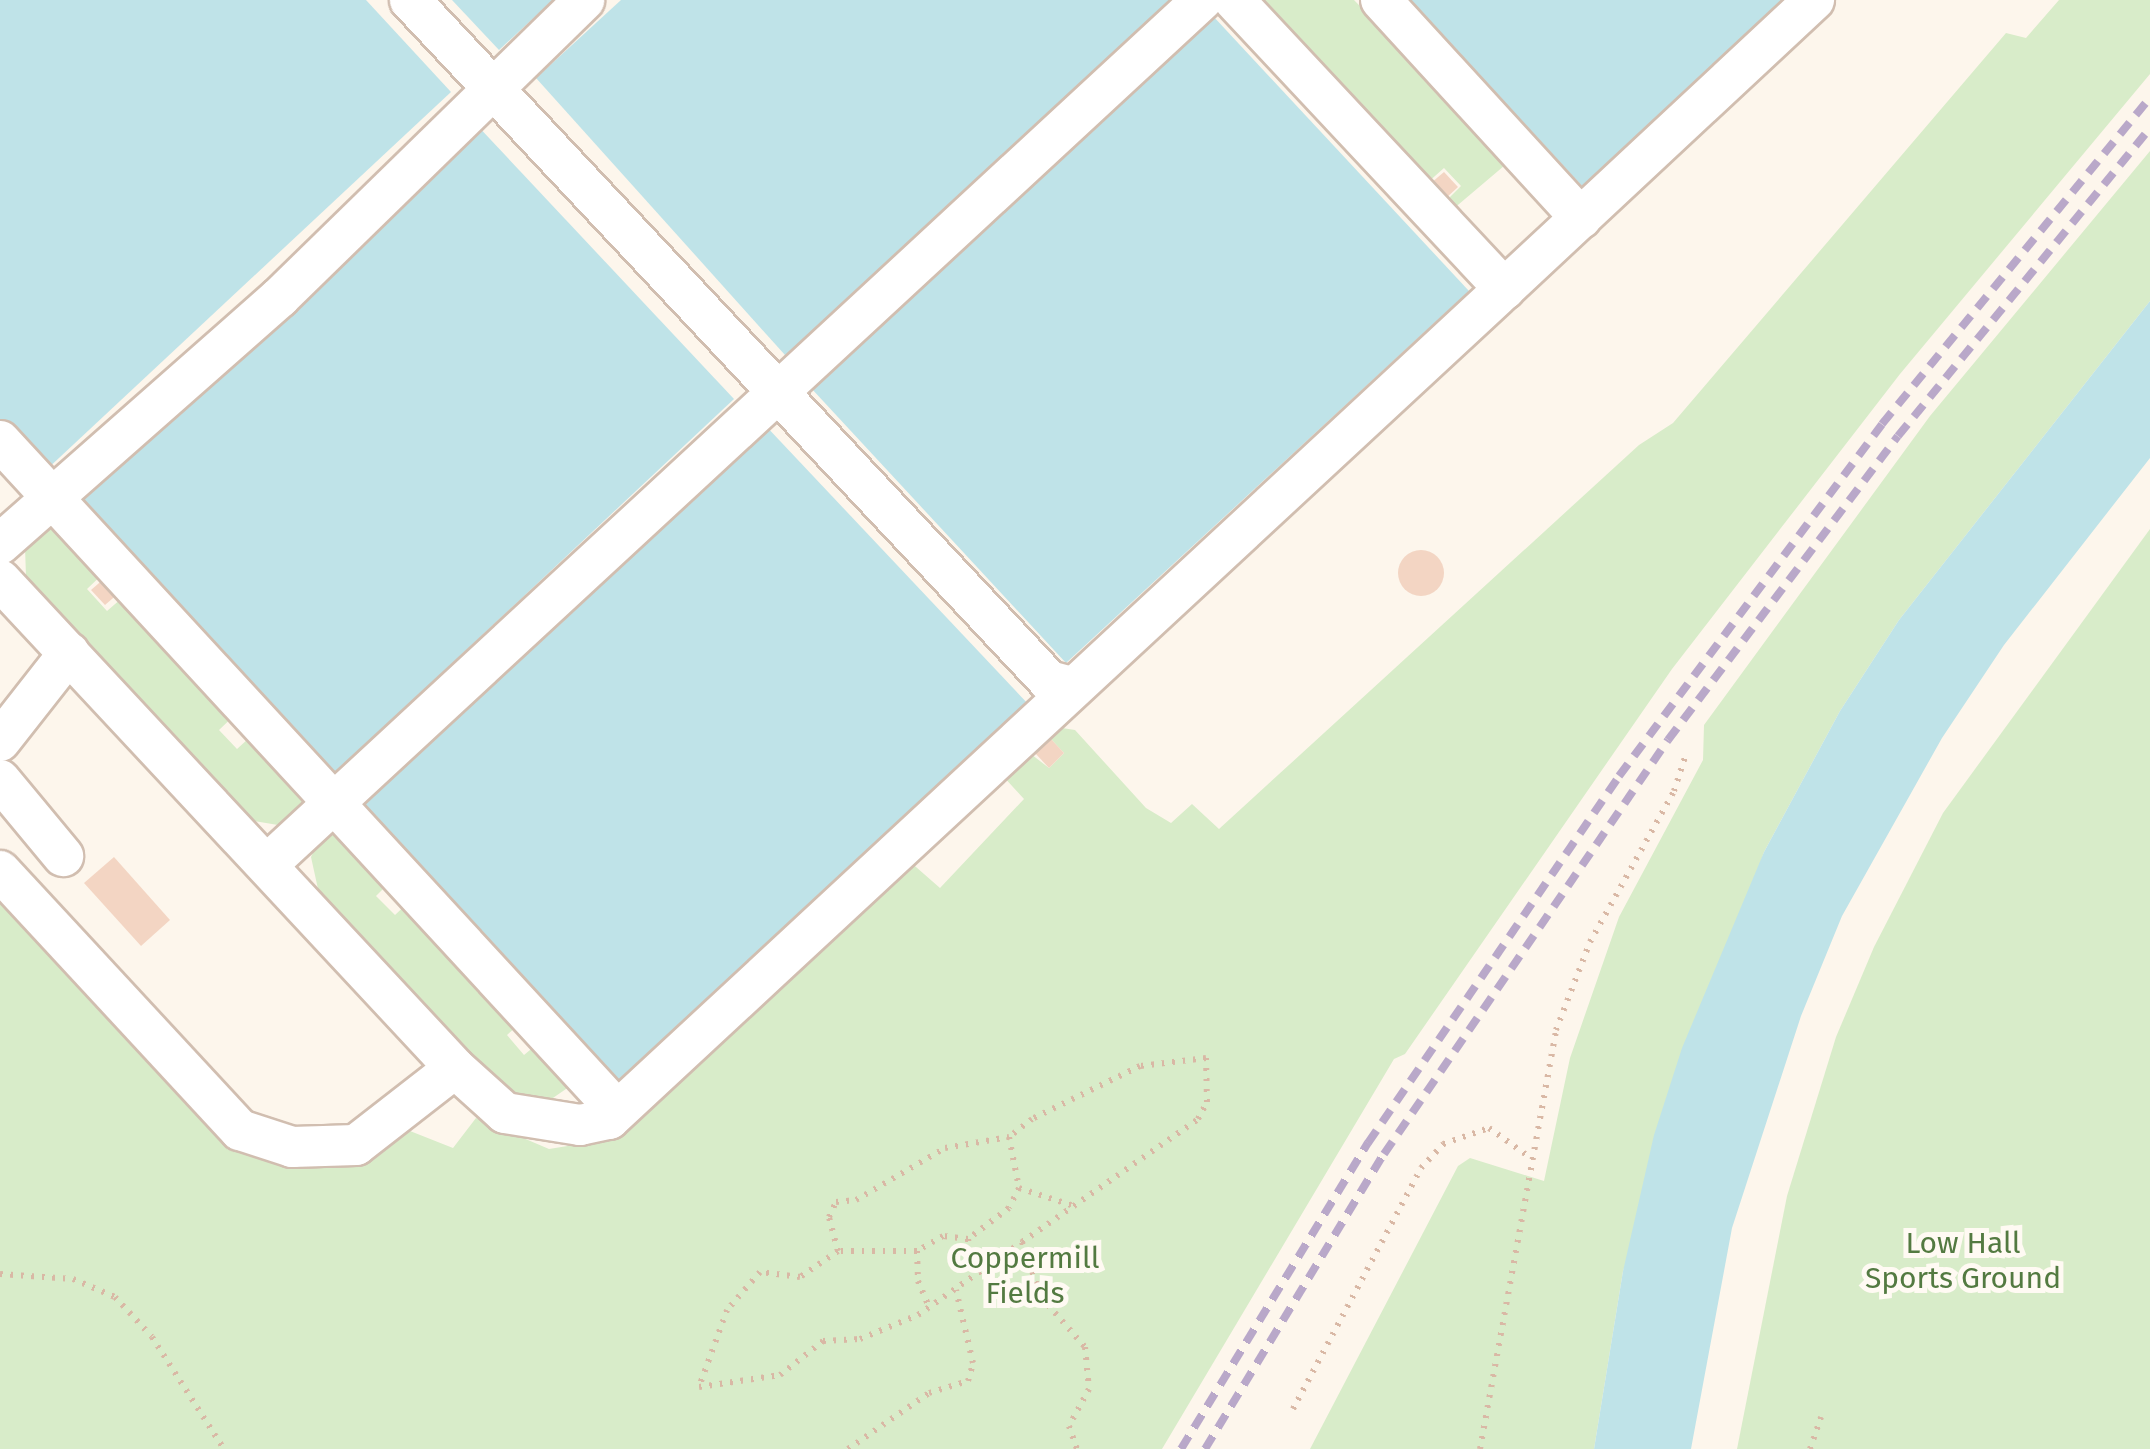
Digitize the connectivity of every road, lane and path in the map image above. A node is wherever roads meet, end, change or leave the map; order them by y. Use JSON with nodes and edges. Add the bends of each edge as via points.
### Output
{"nodes":[{"id":1,"x":410,"y":0,"type":"edge"},
{"id":2,"x":584,"y":0,"type":"edge"},
{"id":3,"x":1202,"y":0,"type":"edge"},
{"id":4,"x":1234,"y":0,"type":"edge"},
{"id":5,"x":1380,"y":0,"type":"edge"},
{"id":6,"x":1814,"y":0,"type":"edge"},
{"id":7,"x":492,"y":87,"type":"junction"},
{"id":8,"x":1580,"y":218,"type":"junction"},
{"id":9,"x":1504,"y":289,"type":"junction"},
{"id":10,"x":778,"y":392,"type":"junction"},
{"id":11,"x":0,"y":441,"type":"edge"},
{"id":12,"x":52,"y":496,"type":"junction"},
{"id":13,"x":0,"y":544,"type":"edge"},
{"id":14,"x":0,"y":580,"type":"edge"},
{"id":15,"x":69,"y":652,"type":"junction"},
{"id":16,"x":1071,"y":687,"type":"junction"},
{"id":17,"x":0,"y":742,"type":"edge"},
{"id":18,"x":1685,"y":757,"type":"dead end"},
{"id":19,"x":0,"y":780,"type":"edge"},
{"id":20,"x":336,"y":802,"type":"junction"},
{"id":21,"x":63,"y":856,"type":"dead end"},
{"id":22,"x":270,"y":863,"type":"junction"},
{"id":23,"x":0,"y":871,"type":"edge"},
{"id":24,"x":455,"y":1068,"type":"junction"},
{"id":25,"x":617,"y":1110,"type":"junction"},
{"id":26,"x":1009,"y":1137,"type":"junction"},
{"id":27,"x":1529,"y":1156,"type":"junction"},
{"id":28,"x":1019,"y":1188,"type":"junction"},
{"id":29,"x":1071,"y":1205,"type":"junction"},
{"id":30,"x":968,"y":1239,"type":"junction"},
{"id":31,"x":1022,"y":1242,"type":"junction"},
{"id":32,"x":838,"y":1251,"type":"junction"},
{"id":33,"x":917,"y":1251,"type":"junction"},
{"id":34,"x":973,"y":1270,"type":"junction"},
{"id":35,"x":0,"y":1274,"type":"edge"},
{"id":36,"x":956,"y":1290,"type":"junction"},
{"id":37,"x":929,"y":1307,"type":"junction"},
{"id":38,"x":1294,"y":1409,"type":"dead end"},
{"id":39,"x":1821,"y":1417,"type":"dead end"},
{"id":40,"x":224,"y":1449,"type":"edge"},
{"id":41,"x":848,"y":1449,"type":"edge"},
{"id":42,"x":1077,"y":1449,"type":"edge"},
{"id":43,"x":1480,"y":1449,"type":"edge"},
{"id":44,"x":1810,"y":1449,"type":"edge"}],
"edges":[{"from":1,"to":7,"type":"lane"},
{"from":2,"to":7,"type":"lane"},
{"from":3,"to":10,"type":"lane"},
{"from":4,"to":9,"type":"lane"},
{"from":5,"to":8,"type":"lane"},
{"from":6,"to":8,"type":"lane"},
{"from":7,"to":10,"type":"lane"},
{"from":7,"to":12,"type":"lane","via":[[280,297]]},
{"from":8,"to":9,"type":"lane"},
{"from":9,"to":16,"type":"lane"},
{"from":10,"to":16,"type":"lane","via":[[1049,681]]},
{"from":10,"to":20,"type":"lane"},
{"from":11,"to":12,"type":"lane"},
{"from":12,"to":13,"type":"lane"},
{"from":12,"to":20,"type":"lane"},
{"from":14,"to":15,"type":"lane"},
{"from":15,"to":17,"type":"lane"},
{"from":15,"to":22,"type":"lane"},
{"from":16,"to":25,"type":"lane"},
{"from":18,"to":27,"type":"path","via":[[1674,790],[1590,942],[1556,1030]]},
{"from":19,"to":21,"type":"lane"},
{"from":20,"to":22,"type":"lane"},
{"from":20,"to":25,"type":"lane"},
{"from":22,"to":24,"type":"lane"},
{"from":23,"to":24,"type":"lane","via":[[240,1130],[292,1148],[356,1145]]},
{"from":24,"to":25,"type":"lane","via":[[505,1112],[534,1122],[580,1125]]},
{"from":26,"to":28,"type":"path"},
{"from":26,"to":29,"type":"path","via":[[1112,1077],[1140,1066],[1206,1058],[1206,1102],[1198,1118]]},
{"from":26,"to":32,"type":"path","via":[[946,1148],[856,1200],[836,1202],[830,1218]]},
{"from":27,"to":38,"type":"path","via":[[1489,1128],[1443,1144],[1421,1168]]},
{"from":27,"to":43,"type":"path"},
{"from":28,"to":29,"type":"path"},
{"from":28,"to":30,"type":"path","via":[[1010,1208]]},
{"from":29,"to":31,"type":"path"},
{"from":30,"to":33,"type":"path","via":[[943,1236]]},
{"from":30,"to":34,"type":"path"},
{"from":31,"to":34,"type":"path"},
{"from":31,"to":42,"type":"path","via":[[1041,1296],[1085,1347],[1089,1388],[1069,1426]]},
{"from":32,"to":33,"type":"path"},
{"from":32,"to":37,"type":"path","via":[[800,1278],[760,1272],[727,1310],[700,1387],[780,1375],[823,1341],[860,1340]]},
{"from":33,"to":37,"type":"path","via":[[918,1282]]},
{"from":34,"to":36,"type":"path"},
{"from":35,"to":40,"type":"path","via":[[73,1279],[115,1297],[152,1337]]},
{"from":36,"to":37,"type":"path"},
{"from":36,"to":41,"type":"path","via":[[974,1362],[968,1381],[929,1394]]},
{"from":39,"to":44,"type":"path"}]}
